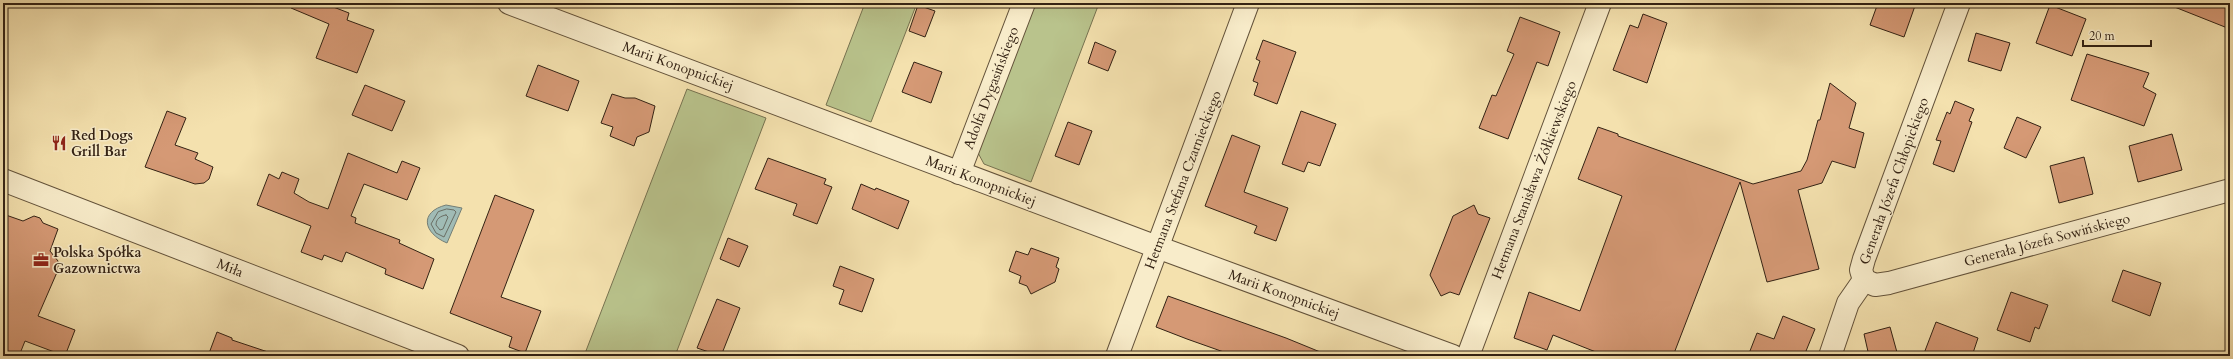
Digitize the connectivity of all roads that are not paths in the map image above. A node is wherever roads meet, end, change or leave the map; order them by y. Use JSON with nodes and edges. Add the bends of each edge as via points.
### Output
{"nodes":[{"id":1,"x":509,"y":3,"type":"edge"},
{"id":2,"x":1024,"y":3,"type":"edge"},
{"id":3,"x":1248,"y":3,"type":"edge"},
{"id":4,"x":1600,"y":3,"type":"edge"},
{"id":5,"x":1959,"y":3,"type":"edge"},
{"id":6,"x":545,"y":9,"type":"edge"},
{"id":7,"x":959,"y":173,"type":"junction"},
{"id":8,"x":3,"y":180,"type":"edge"},
{"id":9,"x":2230,"y":190,"type":"edge"},
{"id":10,"x":1157,"y":247,"type":"junction"},
{"id":11,"x":1864,"y":280,"type":"junction"},
{"id":12,"x":458,"y":356,"type":"edge"},
{"id":13,"x":1117,"y":356,"type":"edge"},
{"id":14,"x":1453,"y":356,"type":"edge"},
{"id":15,"x":1468,"y":356,"type":"edge"},
{"id":16,"x":1830,"y":356,"type":"edge"}],
"edges":[{"from":1,"to":6,"type":"street","name":"Marii Konopnickiej"},
{"from":2,"to":7,"type":"street","name":"Adolfa Dygasińskiego"},
{"from":3,"to":10,"type":"street","name":"Hetmana Stefana Czarnieckiego"},
{"from":4,"to":15,"type":"street","name":"Hetmana Stanisława Żółkiewskiego"},
{"from":5,"to":11,"type":"street","name":"Generała Józefa Chłopickiego","via":[[1864,258],[1861,270]]},
{"from":6,"to":7,"type":"street","name":"Marii Konopnickiej"},
{"from":7,"to":10,"type":"street","name":"Marii Konopnickiej"},
{"from":8,"to":12,"type":"street","name":"Miła"},
{"from":9,"to":11,"type":"street","name":"Generała Józefa Sowińskiego","via":[[1889,283],[1875,285]]},
{"from":10,"to":13,"type":"street","name":"Hetmana Stefana Czarnieckiego"},
{"from":10,"to":14,"type":"street","name":"Marii Konopnickiej"},
{"from":11,"to":16,"type":"street","name":"Generała Józefa Chłopickiego","via":[[1848,303]]}]}
